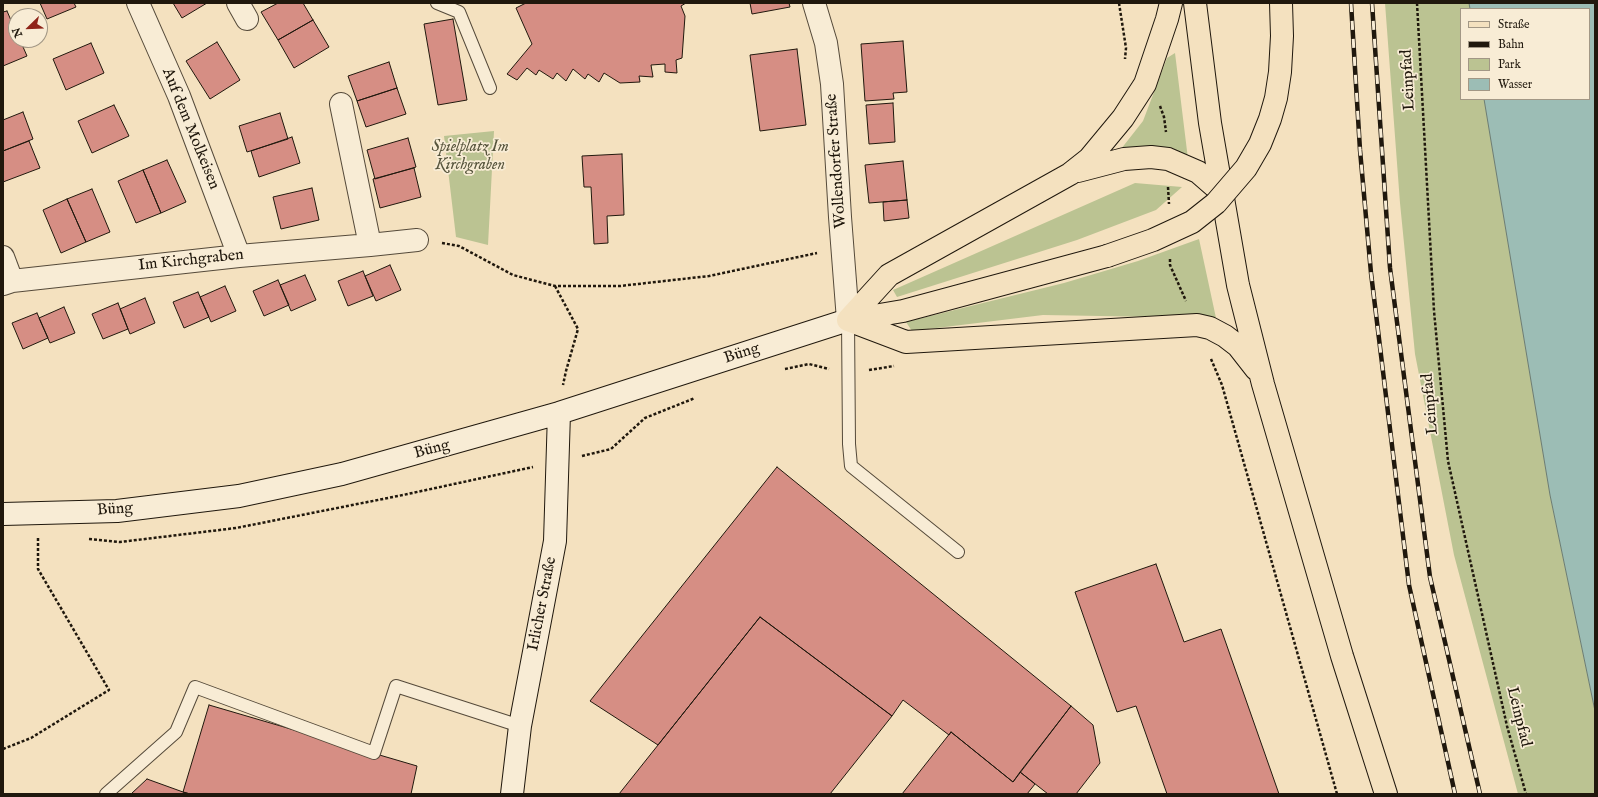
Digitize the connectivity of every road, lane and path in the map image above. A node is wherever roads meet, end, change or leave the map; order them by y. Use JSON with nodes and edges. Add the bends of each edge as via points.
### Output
{"nodes":[{"id":1,"x":138,"y":3,"type":"edge"},
{"id":2,"x":437,"y":3,"type":"edge"},
{"id":3,"x":814,"y":3,"type":"edge"},
{"id":4,"x":1171,"y":3,"type":"edge"},
{"id":5,"x":1195,"y":3,"type":"edge"},
{"id":6,"x":1281,"y":3,"type":"edge"},
{"id":7,"x":1417,"y":3,"type":"edge"},
{"id":8,"x":461,"y":8,"type":"edge"},
{"id":9,"x":490,"y":88,"type":"dead end"},
{"id":10,"x":341,"y":104,"type":"dead end"},
{"id":11,"x":1070,"y":174,"type":"junction"},
{"id":12,"x":1221,"y":192,"type":"junction"},
{"id":13,"x":417,"y":240,"type":"dead end"},
{"id":14,"x":370,"y":245,"type":"junction"},
{"id":15,"x":459,"y":246,"type":"dead end"},
{"id":16,"x":843,"y":248,"type":"junction"},
{"id":17,"x":239,"y":256,"type":"junction"},
{"id":18,"x":3,"y":257,"type":"edge"},
{"id":19,"x":7,"y":282,"type":"edge"},
{"id":20,"x":555,"y":286,"type":"junction"},
{"id":21,"x":848,"y":320,"type":"junction"},
{"id":22,"x":1197,"y":325,"type":"junction"},
{"id":23,"x":896,"y":365,"type":"dead end"},
{"id":24,"x":779,"y":370,"type":"dead end"},
{"id":25,"x":849,"y":373,"type":"junction"},
{"id":26,"x":1263,"y":384,"type":"junction"},
{"id":27,"x":701,"y":396,"type":"dead end"},
{"id":28,"x":559,"y":413,"type":"junction"},
{"id":29,"x":557,"y":462,"type":"junction"},
{"id":30,"x":3,"y":514,"type":"edge"},
{"id":31,"x":38,"y":534,"type":"dead end"},
{"id":32,"x":83,"y":538,"type":"dead end"},
{"id":33,"x":958,"y":552,"type":"dead end"},
{"id":34,"x":520,"y":726,"type":"junction"},
{"id":35,"x":3,"y":749,"type":"edge"},
{"id":36,"x":106,"y":794,"type":"edge"},
{"id":37,"x":512,"y":794,"type":"edge"},
{"id":38,"x":1337,"y":794,"type":"edge"},
{"id":39,"x":1386,"y":794,"type":"edge"},
{"id":40,"x":1526,"y":794,"type":"edge"}],
"edges":[{"from":1,"to":17,"type":"street","name":"Auf dem Molkeisen","via":[[179,96]]},
{"from":2,"to":8,"type":"lane"},
{"from":3,"to":16,"type":"street","name":"Wollendorfer Straße","via":[[826,43],[832,84]]},
{"from":4,"to":11,"type":"main road","via":[[1145,84],[1132,105],[1093,154]]},
{"from":5,"to":12,"type":"main road"},
{"from":6,"to":21,"type":"main road","bridge":true,"via":[[1280,72],[1276,98],[1260,144],[1246,168],[1216,202],[1192,222],[1153,240],[1107,256],[902,311]]},
{"from":7,"to":40,"type":"path","name":"Leinpfad","via":[[1434,311],[1448,461],[1507,726]]},
{"from":8,"to":9,"type":"lane"},
{"from":10,"to":14,"type":"street"},
{"from":11,"to":12,"type":"main road","via":[[1111,161],[1136,157],[1168,159],[1198,172]]},
{"from":11,"to":21,"type":"main road","via":[[889,275]]},
{"from":12,"to":26,"type":"main road","via":[[1238,285]]},
{"from":13,"to":14,"type":"street","name":"Im Kirchgraben"},
{"from":14,"to":17,"type":"street","name":"Im Kirchgraben"},
{"from":15,"to":20,"type":"path","via":[[513,275]]},
{"from":16,"to":20,"type":"path","via":[[708,276],[620,286]]},
{"from":16,"to":21,"type":"street","name":"Wollendorfer Straße"},
{"from":17,"to":19,"type":"street","name":"Im Kirchgraben"},
{"from":18,"to":19,"type":"street","name":"Im Kirchgraben"},
{"from":20,"to":28,"type":"path","via":[[578,329],[566,371]]},
{"from":21,"to":22,"type":"main road","via":[[906,342]]},
{"from":21,"to":25,"type":"lane"},
{"from":21,"to":28,"type":"street","name":"Büng"},
{"from":22,"to":26,"type":"main road","via":[[1210,328],[1238,346],[1248,357]]},
{"from":22,"to":38,"type":"path","via":[[1222,385]]},
{"from":23,"to":25,"type":"path"},
{"from":24,"to":25,"type":"path","via":[[809,364]]},
{"from":25,"to":33,"type":"lane","via":[[851,466]]},
{"from":26,"to":39,"type":"main road","via":[[1342,656]]},
{"from":27,"to":29,"type":"path","via":[[645,418],[611,449]]},
{"from":28,"to":29,"type":"street","name":"Irlicher Straße"},
{"from":28,"to":30,"type":"street","name":"Büng","via":[[342,474],[239,496],[117,511]]},
{"from":29,"to":32,"type":"path","via":[[236,528],[120,542]]},
{"from":29,"to":34,"type":"street","name":"Irlicher Straße","via":[[555,540]]},
{"from":31,"to":35,"type":"path","via":[[38,570],[109,690],[31,738]]},
{"from":34,"to":36,"type":"lane","via":[[396,686],[374,753],[195,686],[176,732]]},
{"from":34,"to":37,"type":"street","name":"Irlicher Straße"}]}
